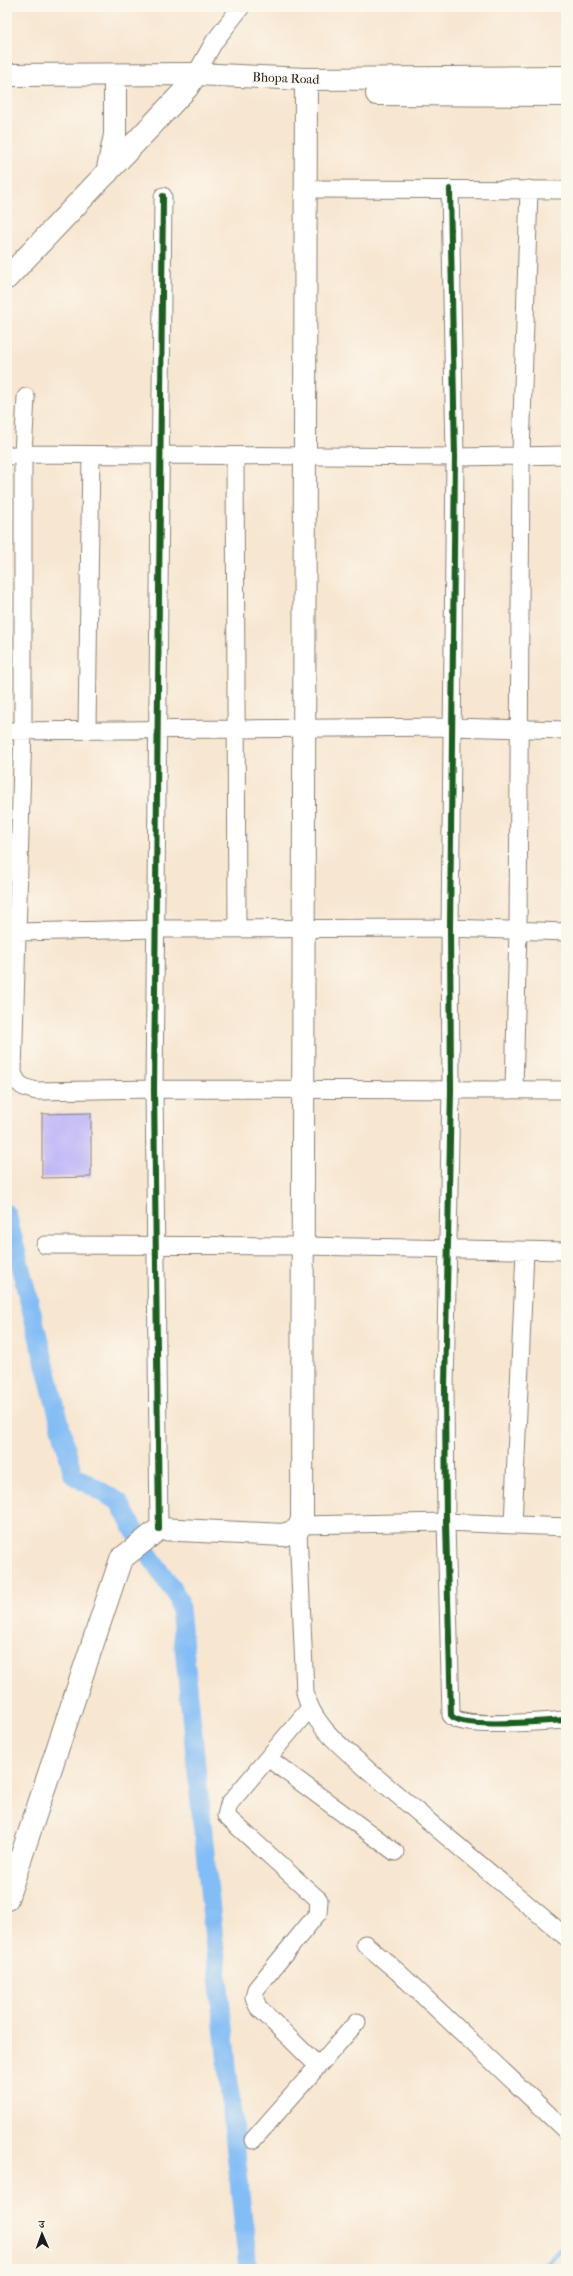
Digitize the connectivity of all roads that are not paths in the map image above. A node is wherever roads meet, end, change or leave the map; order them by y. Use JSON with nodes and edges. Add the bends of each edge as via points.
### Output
{"nodes":[{"id":1,"x":241,"y":7,"type":"edge"},
{"id":2,"x":7,"y":75,"type":"edge"},
{"id":3,"x":566,"y":77,"type":"edge"},
{"id":4,"x":191,"y":81,"type":"junction"},
{"id":5,"x":306,"y":86,"type":"junction"},
{"id":6,"x":115,"y":88,"type":"junction"},
{"id":7,"x":7,"y":89,"type":"edge"},
{"id":8,"x":566,"y":95,"type":"edge"},
{"id":9,"x":107,"y":173,"type":"junction"},
{"id":10,"x":304,"y":189,"type":"junction"},
{"id":11,"x":450,"y":189,"type":"junction"},
{"id":12,"x":529,"y":189,"type":"junction"},
{"id":13,"x":566,"y":190,"type":"edge"},
{"id":14,"x":163,"y":196,"type":"dead end"},
{"id":15,"x":7,"y":278,"type":"edge"},
{"id":16,"x":26,"y":397,"type":"dead end"},
{"id":17,"x":91,"y":454,"type":"junction"},
{"id":18,"x":521,"y":454,"type":"junction"},
{"id":19,"x":15,"y":455,"type":"edge"},
{"id":20,"x":161,"y":455,"type":"junction"},
{"id":21,"x":566,"y":455,"type":"edge"},
{"id":22,"x":235,"y":456,"type":"junction"},
{"id":23,"x":304,"y":456,"type":"junction"},
{"id":24,"x":455,"y":457,"type":"junction"},
{"id":25,"x":452,"y":726,"type":"junction"},
{"id":26,"x":236,"y":727,"type":"junction"},
{"id":27,"x":158,"y":728,"type":"junction"},
{"id":28,"x":303,"y":728,"type":"junction"},
{"id":29,"x":87,"y":729,"type":"junction"},
{"id":30,"x":519,"y":729,"type":"junction"},
{"id":31,"x":15,"y":730,"type":"edge"},
{"id":32,"x":566,"y":730,"type":"edge"},
{"id":33,"x":450,"y":928,"type":"junction"},
{"id":34,"x":156,"y":929,"type":"junction"},
{"id":35,"x":237,"y":929,"type":"junction"},
{"id":36,"x":303,"y":930,"type":"junction"},
{"id":37,"x":518,"y":930,"type":"junction"},
{"id":38,"x":17,"y":932,"type":"junction"},
{"id":39,"x":566,"y":932,"type":"edge"},
{"id":40,"x":154,"y":1089,"type":"junction"},
{"id":41,"x":303,"y":1090,"type":"junction"},
{"id":42,"x":450,"y":1090,"type":"junction"},
{"id":43,"x":514,"y":1090,"type":"junction"},
{"id":44,"x":566,"y":1090,"type":"edge"},
{"id":45,"x":45,"y":1245,"type":"dead end"},
{"id":46,"x":156,"y":1245,"type":"junction"},
{"id":47,"x":303,"y":1246,"type":"junction"},
{"id":48,"x":448,"y":1250,"type":"junction"},
{"id":49,"x":525,"y":1251,"type":"junction"},
{"id":50,"x":566,"y":1251,"type":"edge"},
{"id":51,"x":446,"y":1522,"type":"junction"},
{"id":52,"x":513,"y":1525,"type":"junction"},
{"id":53,"x":299,"y":1527,"type":"junction"},
{"id":54,"x":566,"y":1527,"type":"edge"},
{"id":55,"x":159,"y":1529,"type":"junction"},
{"id":56,"x":309,"y":1710,"type":"junction"},
{"id":57,"x":566,"y":1720,"type":"edge"},
{"id":58,"x":268,"y":1758,"type":"junction"},
{"id":59,"x":394,"y":1852,"type":"dead end"},
{"id":60,"x":7,"y":1899,"type":"edge"},
{"id":61,"x":566,"y":1937,"type":"edge"},
{"id":62,"x":366,"y":1944,"type":"dead end"},
{"id":63,"x":357,"y":2022,"type":"dead end"},
{"id":64,"x":318,"y":2066,"type":"junction"},
{"id":65,"x":566,"y":2131,"type":"edge"},
{"id":66,"x":253,"y":2140,"type":"dead end"}],
"edges":[{"from":1,"to":4,"type":"street","via":[[214,42]]},
{"from":2,"to":4,"type":"main road","name":"Bhopa Road"},
{"from":3,"to":5,"type":"main road","name":"Bhopa Road"},
{"from":4,"to":5,"type":"main road","name":"Bhopa Road"},
{"from":4,"to":6,"type":"main road","name":"Bhopa Road"},
{"from":4,"to":9,"type":"main road"},
{"from":5,"to":8,"type":"main road","name":"Bhopa Road"},
{"from":5,"to":10,"type":"main road"},
{"from":6,"to":7,"type":"main road","name":"Bhopa Road"},
{"from":6,"to":9,"type":"main road","via":[[115,135]]},
{"from":9,"to":15,"type":"main road"},
{"from":10,"to":11,"type":"street"},
{"from":10,"to":23,"type":"main road"},
{"from":11,"to":12,"type":"street"},
{"from":11,"to":24,"type":"street"},
{"from":12,"to":13,"type":"street"},
{"from":12,"to":18,"type":"street"},
{"from":14,"to":20,"type":"street"},
{"from":16,"to":19,"type":"street"},
{"from":17,"to":19,"type":"street"},
{"from":17,"to":20,"type":"street"},
{"from":17,"to":29,"type":"street"},
{"from":18,"to":21,"type":"street"},
{"from":18,"to":24,"type":"street"},
{"from":18,"to":30,"type":"street"},
{"from":19,"to":31,"type":"street"},
{"from":20,"to":22,"type":"street"},
{"from":20,"to":27,"type":"street"},
{"from":22,"to":23,"type":"street"},
{"from":22,"to":26,"type":"street"},
{"from":23,"to":24,"type":"street"},
{"from":23,"to":28,"type":"main road"},
{"from":24,"to":25,"type":"street"},
{"from":25,"to":28,"type":"street"},
{"from":25,"to":30,"type":"street"},
{"from":25,"to":33,"type":"street"},
{"from":26,"to":27,"type":"street"},
{"from":26,"to":28,"type":"street"},
{"from":26,"to":35,"type":"street"},
{"from":27,"to":29,"type":"street"},
{"from":27,"to":34,"type":"street"},
{"from":28,"to":36,"type":"main road"},
{"from":29,"to":31,"type":"street"},
{"from":30,"to":32,"type":"street"},
{"from":30,"to":37,"type":"street"},
{"from":31,"to":38,"type":"street"},
{"from":33,"to":36,"type":"street"},
{"from":33,"to":37,"type":"street"},
{"from":33,"to":42,"type":"street"},
{"from":34,"to":35,"type":"street"},
{"from":34,"to":38,"type":"street"},
{"from":34,"to":40,"type":"street"},
{"from":35,"to":36,"type":"street"},
{"from":36,"to":41,"type":"main road"},
{"from":37,"to":39,"type":"street"},
{"from":37,"to":43,"type":"street"},
{"from":38,"to":40,"type":"street","via":[[13,1072],[18,1084],[37,1091]]},
{"from":40,"to":41,"type":"street"},
{"from":40,"to":46,"type":"street"},
{"from":41,"to":42,"type":"street"},
{"from":41,"to":47,"type":"main road"},
{"from":42,"to":43,"type":"street"},
{"from":42,"to":48,"type":"street"},
{"from":43,"to":44,"type":"street"},
{"from":45,"to":46,"type":"street"},
{"from":46,"to":47,"type":"street"},
{"from":46,"to":55,"type":"street"},
{"from":47,"to":48,"type":"street"},
{"from":47,"to":53,"type":"main road","via":[[302,1519]]},
{"from":48,"to":49,"type":"street"},
{"from":48,"to":51,"type":"street"},
{"from":49,"to":50,"type":"street"},
{"from":49,"to":52,"type":"street"},
{"from":51,"to":52,"type":"street"},
{"from":51,"to":53,"type":"street"},
{"from":51,"to":57,"type":"street","via":[[453,1719],[476,1724]]},
{"from":52,"to":54,"type":"street"},
{"from":53,"to":55,"type":"main road","via":[[283,1535]]},
{"from":53,"to":56,"type":"street","via":[[305,1692]]},
{"from":55,"to":60,"type":"main road","via":[[121,1559]]},
{"from":56,"to":58,"type":"street"},
{"from":56,"to":61,"type":"street","via":[[338,1744],[369,1772]]},
{"from":58,"to":59,"type":"street"},
{"from":58,"to":64,"type":"street","via":[[229,1804],[226,1816],[316,1896],[320,1904],[318,1913],[256,1989],[254,1997],[258,2007]]},
{"from":62,"to":65,"type":"street"},
{"from":63,"to":64,"type":"street"},
{"from":64,"to":66,"type":"street"}]}
